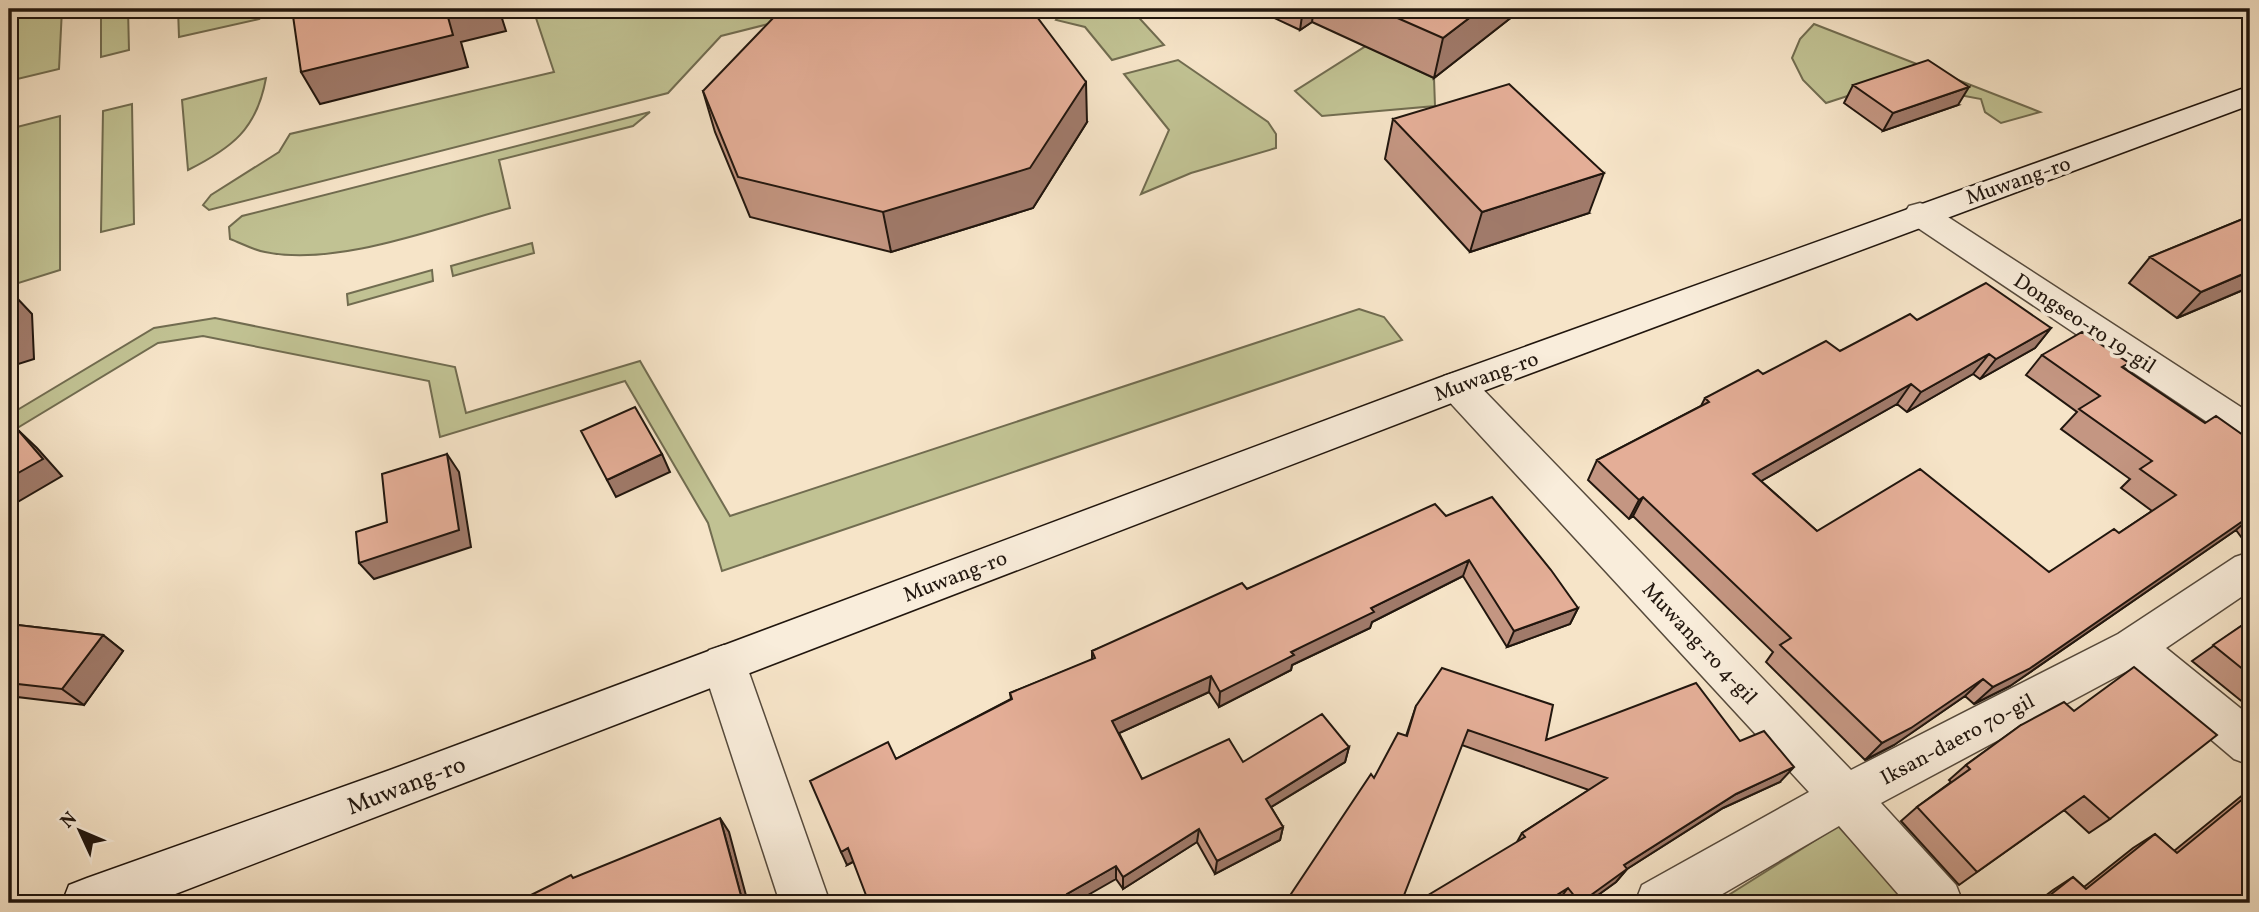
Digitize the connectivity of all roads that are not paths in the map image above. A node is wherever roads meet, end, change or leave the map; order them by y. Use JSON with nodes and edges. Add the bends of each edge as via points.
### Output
{"nodes":[{"id":1,"x":2250,"y":95,"type":"edge"},
{"id":2,"x":1920,"y":214,"type":"junction"},
{"id":3,"x":1457,"y":386,"type":"junction"},
{"id":4,"x":2250,"y":432,"type":"edge"},
{"id":5,"x":2250,"y":569,"type":"edge"},
{"id":6,"x":2133,"y":647,"type":"junction"},
{"id":7,"x":724,"y":664,"type":"junction"},
{"id":8,"x":2250,"y":744,"type":"edge"},
{"id":9,"x":1845,"y":797,"type":"junction"},
{"id":10,"x":87,"y":903,"type":"edge"},
{"id":11,"x":804,"y":903,"type":"edge"},
{"id":12,"x":1660,"y":903,"type":"edge"},
{"id":13,"x":1938,"y":903,"type":"edge"}],
"edges":[{"from":1,"to":2,"type":"street","name":"Muwang-ro"},
{"from":2,"to":3,"type":"street","name":"Muwang-ro"},
{"from":2,"to":4,"type":"street","name":"Dongseo-ro 19-gil"},
{"from":3,"to":7,"type":"street","name":"Muwang-ro"},
{"from":3,"to":9,"type":"street","name":"Muwang-ro 4-gil"},
{"from":5,"to":6,"type":"street","name":"Iksan-daero 70-gil"},
{"from":6,"to":8,"type":"street"},
{"from":6,"to":9,"type":"street","name":"Iksan-daero 70-gil"},
{"from":7,"to":10,"type":"street","name":"Muwang-ro"},
{"from":7,"to":11,"type":"street"},
{"from":9,"to":12,"type":"street","name":"Iksan-daero 70-gil"},
{"from":9,"to":13,"type":"street","name":"Muwang-ro 4-gil"}]}
